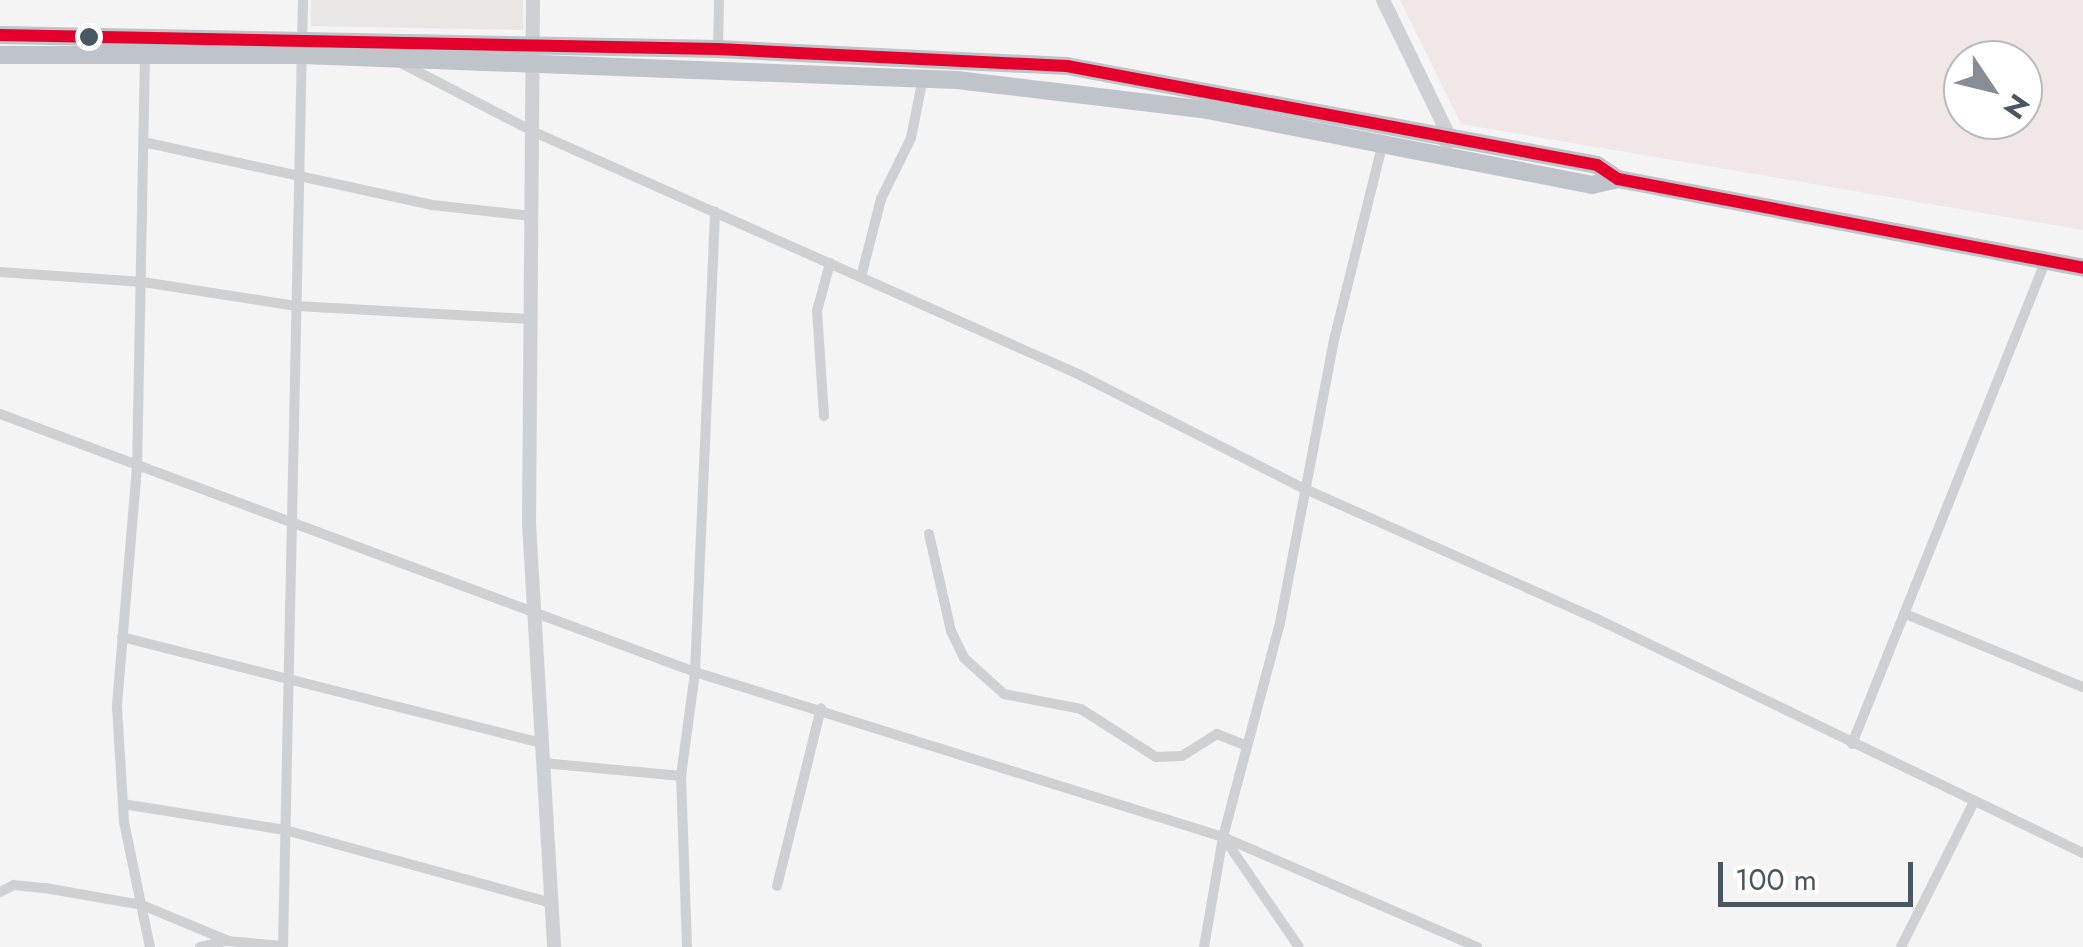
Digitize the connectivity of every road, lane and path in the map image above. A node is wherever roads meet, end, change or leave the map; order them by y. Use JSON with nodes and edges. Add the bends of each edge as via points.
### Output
{"nodes":[{"id":1,"x":303,"y":0,"type":"edge"},
{"id":2,"x":533,"y":0,"type":"edge"},
{"id":3,"x":720,"y":0,"type":"edge"},
{"id":4,"x":1383,"y":0,"type":"edge"},
{"id":5,"x":0,"y":35,"type":"edge"},
{"id":6,"x":303,"y":47,"type":"junction"},
{"id":7,"x":718,"y":49,"type":"junction"},
{"id":8,"x":146,"y":54,"type":"junction"},
{"id":9,"x":534,"y":54,"type":"junction"},
{"id":10,"x":0,"y":55,"type":"edge"},
{"id":11,"x":391,"y":58,"type":"junction"},
{"id":12,"x":1067,"y":66,"type":"junction"},
{"id":13,"x":923,"y":77,"type":"junction"},
{"id":14,"x":1065,"y":89,"type":"junction"},
{"id":15,"x":532,"y":132,"type":"junction"},
{"id":16,"x":1449,"y":136,"type":"junction"},
{"id":17,"x":148,"y":143,"type":"junction"},
{"id":18,"x":1382,"y":146,"type":"junction"},
{"id":19,"x":1443,"y":158,"type":"junction"},
{"id":20,"x":301,"y":179,"type":"junction"},
{"id":21,"x":1618,"y":179,"type":"junction"},
{"id":22,"x":715,"y":211,"type":"junction"},
{"id":23,"x":531,"y":216,"type":"junction"},
{"id":24,"x":2046,"y":260,"type":"junction"},
{"id":25,"x":830,"y":263,"type":"junction"},
{"id":26,"x":2083,"y":268,"type":"edge"},
{"id":27,"x":0,"y":272,"type":"edge"},
{"id":28,"x":862,"y":277,"type":"junction"},
{"id":29,"x":143,"y":282,"type":"junction"},
{"id":30,"x":297,"y":306,"type":"junction"},
{"id":31,"x":530,"y":319,"type":"junction"},
{"id":32,"x":0,"y":414,"type":"edge"},
{"id":33,"x":824,"y":416,"type":"dead end"},
{"id":34,"x":137,"y":466,"type":"junction"},
{"id":35,"x":1305,"y":489,"type":"junction"},
{"id":36,"x":288,"y":525,"type":"junction"},
{"id":37,"x":928,"y":534,"type":"dead end"},
{"id":38,"x":1908,"y":615,"type":"junction"},
{"id":39,"x":536,"y":616,"type":"junction"},
{"id":40,"x":122,"y":637,"type":"junction"},
{"id":41,"x":696,"y":672,"type":"junction"},
{"id":42,"x":285,"y":674,"type":"junction"},
{"id":43,"x":2083,"y":687,"type":"edge"},
{"id":44,"x":821,"y":708,"type":"junction"},
{"id":45,"x":542,"y":743,"type":"junction"},
{"id":46,"x":1852,"y":744,"type":"junction"},
{"id":47,"x":1247,"y":746,"type":"junction"},
{"id":48,"x":543,"y":764,"type":"junction"},
{"id":49,"x":681,"y":776,"type":"junction"},
{"id":50,"x":1974,"y":802,"type":"junction"},
{"id":51,"x":123,"y":804,"type":"junction"},
{"id":52,"x":286,"y":830,"type":"junction"},
{"id":53,"x":1223,"y":837,"type":"junction"},
{"id":54,"x":2083,"y":853,"type":"edge"},
{"id":55,"x":776,"y":886,"type":"dead end"},
{"id":56,"x":0,"y":892,"type":"edge"},
{"id":57,"x":552,"y":904,"type":"junction"},
{"id":58,"x":142,"y":905,"type":"junction"},
{"id":59,"x":227,"y":941,"type":"junction"},
{"id":60,"x":283,"y":946,"type":"edge"},
{"id":61,"x":150,"y":947,"type":"edge"},
{"id":62,"x":200,"y":947,"type":"edge"},
{"id":63,"x":554,"y":947,"type":"edge"},
{"id":64,"x":687,"y":947,"type":"edge"},
{"id":65,"x":1204,"y":947,"type":"edge"},
{"id":66,"x":1299,"y":947,"type":"edge"},
{"id":67,"x":1477,"y":947,"type":"edge"},
{"id":68,"x":1901,"y":947,"type":"edge"}],
"edges":[{"from":1,"to":6,"type":"street"},
{"from":2,"to":9,"type":"street"},
{"from":3,"to":7,"type":"street"},
{"from":4,"to":16,"type":"street"},
{"from":5,"to":6,"type":"highway"},
{"from":6,"to":8,"type":"highway"},
{"from":6,"to":9,"type":"highway"},
{"from":6,"to":11,"type":"highway"},
{"from":6,"to":20,"type":"street"},
{"from":7,"to":9,"type":"highway"},
{"from":7,"to":12,"type":"highway"},
{"from":8,"to":10,"type":"highway"},
{"from":8,"to":17,"type":"street"},
{"from":9,"to":11,"type":"highway"},
{"from":9,"to":13,"type":"highway"},
{"from":9,"to":15,"type":"street"},
{"from":11,"to":15,"type":"street"},
{"from":12,"to":14,"type":"highway"},
{"from":12,"to":16,"type":"highway"},
{"from":13,"to":14,"type":"highway"},
{"from":13,"to":28,"type":"street","via":[[910,138],[881,198]]},
{"from":14,"to":18,"type":"highway"},
{"from":15,"to":22,"type":"street"},
{"from":15,"to":23,"type":"street"},
{"from":16,"to":19,"type":"street"},
{"from":16,"to":21,"type":"highway","via":[[1597,165]]},
{"from":17,"to":20,"type":"street"},
{"from":17,"to":29,"type":"street"},
{"from":18,"to":19,"type":"highway"},
{"from":18,"to":35,"type":"street"},
{"from":19,"to":21,"type":"highway","via":[[1592,186]]},
{"from":20,"to":23,"type":"street"},
{"from":20,"to":30,"type":"street"},
{"from":21,"to":24,"type":"highway"},
{"from":22,"to":25,"type":"street"},
{"from":22,"to":41,"type":"street"},
{"from":23,"to":31,"type":"street"},
{"from":24,"to":26,"type":"highway"},
{"from":24,"to":38,"type":"street"},
{"from":25,"to":28,"type":"street"},
{"from":25,"to":33,"type":"street","via":[[818,311]]},
{"from":27,"to":29,"type":"street"},
{"from":28,"to":35,"type":"street","via":[[1078,374]]},
{"from":29,"to":30,"type":"street"},
{"from":29,"to":34,"type":"street"},
{"from":30,"to":31,"type":"street"},
{"from":30,"to":36,"type":"street"},
{"from":31,"to":39,"type":"street"},
{"from":32,"to":34,"type":"street"},
{"from":34,"to":36,"type":"street"},
{"from":34,"to":40,"type":"street"},
{"from":35,"to":46,"type":"street","via":[[1595,618]]},
{"from":35,"to":47,"type":"street"},
{"from":36,"to":39,"type":"street"},
{"from":36,"to":42,"type":"street"},
{"from":37,"to":47,"type":"street","via":[[951,631],[964,658],[1004,694],[1082,709],[1156,757],[1182,756],[1217,734]]},
{"from":38,"to":43,"type":"street"},
{"from":38,"to":46,"type":"street"},
{"from":39,"to":41,"type":"street"},
{"from":39,"to":45,"type":"street"},
{"from":40,"to":42,"type":"street"},
{"from":40,"to":51,"type":"street"},
{"from":41,"to":44,"type":"street"},
{"from":41,"to":49,"type":"street"},
{"from":42,"to":45,"type":"street","via":[[412,706],[481,732]]},
{"from":42,"to":52,"type":"street"},
{"from":44,"to":53,"type":"street"},
{"from":44,"to":55,"type":"street"},
{"from":45,"to":48,"type":"street"},
{"from":46,"to":50,"type":"street"},
{"from":47,"to":53,"type":"street"},
{"from":48,"to":49,"type":"street"},
{"from":48,"to":57,"type":"street"},
{"from":49,"to":64,"type":"street"},
{"from":50,"to":54,"type":"street"},
{"from":50,"to":68,"type":"street"},
{"from":51,"to":52,"type":"street"},
{"from":51,"to":58,"type":"street"},
{"from":52,"to":57,"type":"street"},
{"from":52,"to":60,"type":"street"},
{"from":53,"to":65,"type":"street"},
{"from":53,"to":66,"type":"street"},
{"from":53,"to":67,"type":"street"},
{"from":56,"to":58,"type":"street","via":[[14,885]]},
{"from":57,"to":63,"type":"street"},
{"from":58,"to":59,"type":"street"},
{"from":58,"to":61,"type":"street"},
{"from":59,"to":60,"type":"street"},
{"from":59,"to":62,"type":"street"}]}
